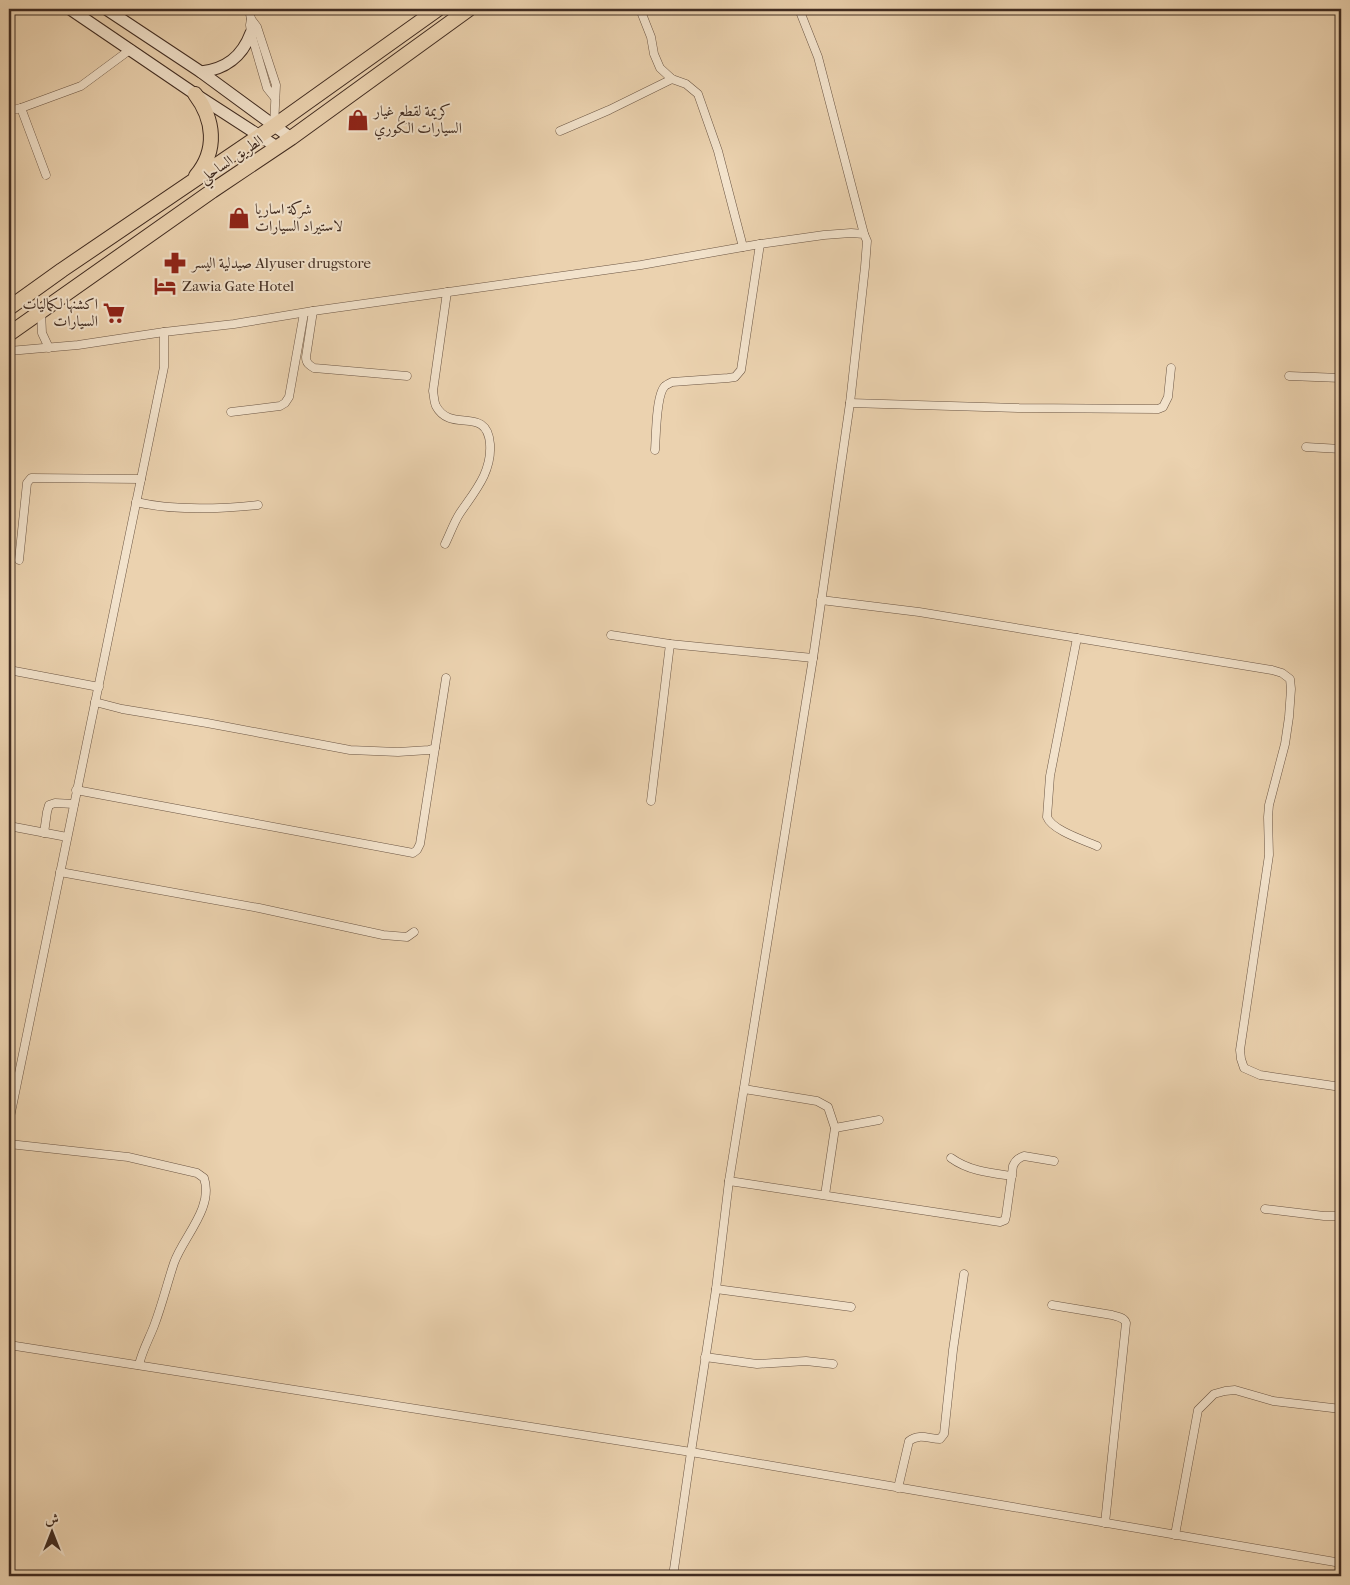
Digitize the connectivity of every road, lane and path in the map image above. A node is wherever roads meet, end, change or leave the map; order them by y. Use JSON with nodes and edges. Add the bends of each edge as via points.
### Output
{"nodes":[{"id":1,"x":70,"y":9,"type":"edge"},
{"id":2,"x":106,"y":9,"type":"edge"},
{"id":3,"x":249,"y":9,"type":"edge"},
{"id":4,"x":438,"y":9,"type":"edge"},
{"id":5,"x":469,"y":9,"type":"edge"},
{"id":6,"x":640,"y":9,"type":"edge"},
{"id":7,"x":799,"y":9,"type":"edge"},
{"id":8,"x":251,"y":19,"type":"junction"},
{"id":9,"x":251,"y":34,"type":"junction"},
{"id":10,"x":131,"y":49,"type":"junction"},
{"id":11,"x":201,"y":72,"type":"junction"},
{"id":12,"x":672,"y":79,"type":"junction"},
{"id":13,"x":195,"y":94,"type":"junction"},
{"id":14,"x":275,"y":98,"type":"junction"},
{"id":15,"x":21,"y":108,"type":"junction"},
{"id":16,"x":9,"y":111,"type":"edge"},
{"id":17,"x":274,"y":126,"type":"junction"},
{"id":18,"x":560,"y":131,"type":"dead end"},
{"id":19,"x":258,"y":135,"type":"junction"},
{"id":20,"x":291,"y":138,"type":"junction"},
{"id":21,"x":277,"y":147,"type":"junction"},
{"id":22,"x":46,"y":175,"type":"dead end"},
{"id":23,"x":192,"y":180,"type":"junction"},
{"id":24,"x":864,"y":234,"type":"junction"},
{"id":25,"x":760,"y":244,"type":"junction"},
{"id":26,"x":743,"y":247,"type":"junction"},
{"id":27,"x":446,"y":292,"type":"junction"},
{"id":28,"x":9,"y":308,"type":"edge"},
{"id":29,"x":41,"y":311,"type":"junction"},
{"id":30,"x":313,"y":311,"type":"junction"},
{"id":31,"x":304,"y":313,"type":"junction"},
{"id":32,"x":164,"y":332,"type":"junction"},
{"id":33,"x":9,"y":334,"type":"edge"},
{"id":34,"x":49,"y":348,"type":"junction"},
{"id":35,"x":9,"y":351,"type":"edge"},
{"id":36,"x":1171,"y":368,"type":"dead end"},
{"id":37,"x":407,"y":376,"type":"dead end"},
{"id":38,"x":1289,"y":376,"type":"dead end"},
{"id":39,"x":1341,"y":378,"type":"edge"},
{"id":40,"x":850,"y":403,"type":"junction"},
{"id":41,"x":231,"y":412,"type":"dead end"},
{"id":42,"x":1306,"y":447,"type":"dead end"},
{"id":43,"x":1341,"y":448,"type":"edge"},
{"id":44,"x":655,"y":450,"type":"dead end"},
{"id":45,"x":141,"y":479,"type":"junction"},
{"id":46,"x":136,"y":502,"type":"junction"},
{"id":47,"x":258,"y":505,"type":"dead end"},
{"id":48,"x":445,"y":544,"type":"dead end"},
{"id":49,"x":19,"y":560,"type":"dead end"},
{"id":50,"x":821,"y":600,"type":"junction"},
{"id":51,"x":611,"y":635,"type":"dead end"},
{"id":52,"x":1077,"y":638,"type":"junction"},
{"id":53,"x":670,"y":644,"type":"junction"},
{"id":54,"x":813,"y":658,"type":"junction"},
{"id":55,"x":9,"y":670,"type":"edge"},
{"id":56,"x":446,"y":678,"type":"dead end"},
{"id":57,"x":99,"y":686,"type":"junction"},
{"id":58,"x":95,"y":702,"type":"junction"},
{"id":59,"x":436,"y":748,"type":"junction"},
{"id":60,"x":76,"y":790,"type":"junction"},
{"id":61,"x":651,"y":802,"type":"dead end"},
{"id":62,"x":74,"y":804,"type":"junction"},
{"id":63,"x":9,"y":826,"type":"edge"},
{"id":64,"x":44,"y":833,"type":"junction"},
{"id":65,"x":67,"y":837,"type":"junction"},
{"id":66,"x":1096,"y":846,"type":"dead end"},
{"id":67,"x":60,"y":872,"type":"junction"},
{"id":68,"x":414,"y":932,"type":"dead end"},
{"id":69,"x":1341,"y":1087,"type":"edge"},
{"id":70,"x":744,"y":1089,"type":"junction"},
{"id":71,"x":879,"y":1120,"type":"dead end"},
{"id":72,"x":9,"y":1122,"type":"edge"},
{"id":73,"x":835,"y":1128,"type":"junction"},
{"id":74,"x":9,"y":1144,"type":"edge"},
{"id":75,"x":951,"y":1158,"type":"dead end"},
{"id":76,"x":1054,"y":1162,"type":"dead end"},
{"id":77,"x":1012,"y":1176,"type":"junction"},
{"id":78,"x":729,"y":1181,"type":"junction"},
{"id":79,"x":825,"y":1195,"type":"junction"},
{"id":80,"x":1265,"y":1209,"type":"dead end"},
{"id":81,"x":1341,"y":1216,"type":"edge"},
{"id":82,"x":964,"y":1274,"type":"dead end"},
{"id":83,"x":716,"y":1289,"type":"junction"},
{"id":84,"x":1052,"y":1305,"type":"dead end"},
{"id":85,"x":851,"y":1307,"type":"dead end"},
{"id":86,"x":9,"y":1345,"type":"edge"},
{"id":87,"x":705,"y":1357,"type":"junction"},
{"id":88,"x":833,"y":1364,"type":"dead end"},
{"id":89,"x":139,"y":1365,"type":"junction"},
{"id":90,"x":1341,"y":1409,"type":"edge"},
{"id":91,"x":690,"y":1452,"type":"junction"},
{"id":92,"x":898,"y":1488,"type":"junction"},
{"id":93,"x":1106,"y":1523,"type":"junction"},
{"id":94,"x":1175,"y":1535,"type":"junction"},
{"id":95,"x":1341,"y":1563,"type":"edge"},
{"id":96,"x":674,"y":1576,"type":"edge"}],
"edges":[{"from":1,"to":10,"type":"main road"},
{"from":2,"to":11,"type":"main road"},
{"from":3,"to":8,"type":"street"},
{"from":4,"to":17,"type":"highway","name":"الطريق الساحلي"},
{"from":5,"to":20,"type":"highway","name":"الطريق الساحلي"},
{"from":6,"to":12,"type":"street","via":[[660,68]]},
{"from":7,"to":24,"type":"street","via":[[818,57]]},
{"from":8,"to":9,"type":"street"},
{"from":8,"to":14,"type":"street","via":[[257,27],[274,76]]},
{"from":9,"to":11,"type":"main road","via":[[243,51],[228,64]]},
{"from":9,"to":14,"type":"street","via":[[267,88]]},
{"from":10,"to":13,"type":"main road"},
{"from":10,"to":15,"type":"street","via":[[81,86]]},
{"from":11,"to":17,"type":"main road"},
{"from":12,"to":18,"type":"street"},
{"from":12,"to":26,"type":"street","via":[[686,84],[698,94],[718,151]]},
{"from":13,"to":19,"type":"main road"},
{"from":13,"to":23,"type":"highway","via":[[207,114],[211,138],[206,161]]},
{"from":14,"to":17,"type":"street"},
{"from":15,"to":16,"type":"street"},
{"from":15,"to":22,"type":"street"},
{"from":17,"to":19,"type":"highway","name":"الطريق الساحلي"},
{"from":17,"to":20,"type":"main road"},
{"from":19,"to":21,"type":"main road"},
{"from":19,"to":23,"type":"highway","name":"الطريق الساحلي"},
{"from":20,"to":21,"type":"highway","name":"الطريق الساحلي"},
{"from":21,"to":29,"type":"highway","name":"الطريق الساحلي"},
{"from":23,"to":28,"type":"highway","name":"الطريق الساحلي"},
{"from":24,"to":25,"type":"street","via":[[824,235]]},
{"from":24,"to":40,"type":"street","via":[[867,241],[866,268]]},
{"from":25,"to":26,"type":"street"},
{"from":25,"to":44,"type":"street","via":[[741,370],[735,377],[666,385],[659,400]]},
{"from":26,"to":27,"type":"street"},
{"from":27,"to":30,"type":"street"},
{"from":27,"to":48,"type":"street","via":[[433,391],[436,406],[452,420],[479,422],[487,431],[490,444],[485,473]]},
{"from":29,"to":33,"type":"highway","name":"الطريق الساحلي"},
{"from":29,"to":34,"type":"street","via":[[42,333]]},
{"from":30,"to":31,"type":"street"},
{"from":30,"to":37,"type":"street","via":[[306,357],[310,366]]},
{"from":31,"to":32,"type":"street"},
{"from":31,"to":41,"type":"street","via":[[285,403]]},
{"from":32,"to":34,"type":"street"},
{"from":32,"to":45,"type":"street","via":[[164,367]]},
{"from":34,"to":35,"type":"street"},
{"from":36,"to":40,"type":"street","via":[[1168,397],[1163,407],[1158,408]]},
{"from":38,"to":39,"type":"street"},
{"from":40,"to":50,"type":"street"},
{"from":42,"to":43,"type":"street"},
{"from":45,"to":46,"type":"street"},
{"from":45,"to":49,"type":"street","via":[[31,478],[27,483]]},
{"from":46,"to":47,"type":"street","via":[[186,508]]},
{"from":46,"to":57,"type":"street"},
{"from":50,"to":52,"type":"street","via":[[920,612]]},
{"from":50,"to":54,"type":"street"},
{"from":51,"to":53,"type":"street"},
{"from":52,"to":66,"type":"street","via":[[1050,776],[1047,817],[1049,823],[1057,828]]},
{"from":52,"to":69,"type":"street","via":[[1272,670],[1290,679],[1285,744],[1269,806],[1268,855],[1240,1060],[1244,1068],[1260,1075]]},
{"from":53,"to":54,"type":"street"},
{"from":53,"to":61,"type":"street"},
{"from":54,"to":70,"type":"street"},
{"from":55,"to":57,"type":"street"},
{"from":56,"to":59,"type":"street"},
{"from":57,"to":58,"type":"street"},
{"from":58,"to":59,"type":"street","via":[[350,750],[398,752]]},
{"from":58,"to":60,"type":"street"},
{"from":59,"to":60,"type":"street","via":[[420,844],[413,853]]},
{"from":60,"to":62,"type":"street"},
{"from":62,"to":64,"type":"street","via":[[49,805]]},
{"from":62,"to":65,"type":"street"},
{"from":63,"to":64,"type":"street"},
{"from":64,"to":65,"type":"street"},
{"from":65,"to":67,"type":"street"},
{"from":67,"to":68,"type":"street","via":[[259,908],[383,935],[407,937]]},
{"from":67,"to":72,"type":"street"},
{"from":70,"to":73,"type":"street","via":[[824,1104]]},
{"from":70,"to":78,"type":"street"},
{"from":71,"to":73,"type":"street"},
{"from":73,"to":79,"type":"street"},
{"from":74,"to":89,"type":"street","via":[[128,1157],[197,1172],[204,1178],[206,1191],[200,1213],[174,1262]]},
{"from":75,"to":77,"type":"street","via":[[969,1168]]},
{"from":76,"to":77,"type":"street","via":[[1024,1156],[1013,1166]]},
{"from":77,"to":79,"type":"street","via":[[1005,1220],[1000,1222]]},
{"from":78,"to":79,"type":"street"},
{"from":78,"to":83,"type":"street"},
{"from":80,"to":81,"type":"street"},
{"from":82,"to":92,"type":"street","via":[[944,1434],[940,1439],[919,1436],[909,1441]]},
{"from":83,"to":85,"type":"street"},
{"from":83,"to":87,"type":"street"},
{"from":84,"to":93,"type":"street","via":[[1112,1315],[1126,1323]]},
{"from":86,"to":89,"type":"street"},
{"from":87,"to":88,"type":"street","via":[[757,1364],[806,1360]]},
{"from":87,"to":91,"type":"street"},
{"from":89,"to":91,"type":"street"},
{"from":90,"to":94,"type":"street","via":[[1273,1401],[1235,1390],[1214,1394],[1198,1410]]},
{"from":91,"to":92,"type":"street"},
{"from":91,"to":96,"type":"street"},
{"from":92,"to":93,"type":"street"},
{"from":93,"to":94,"type":"street"},
{"from":94,"to":95,"type":"street"}]}
